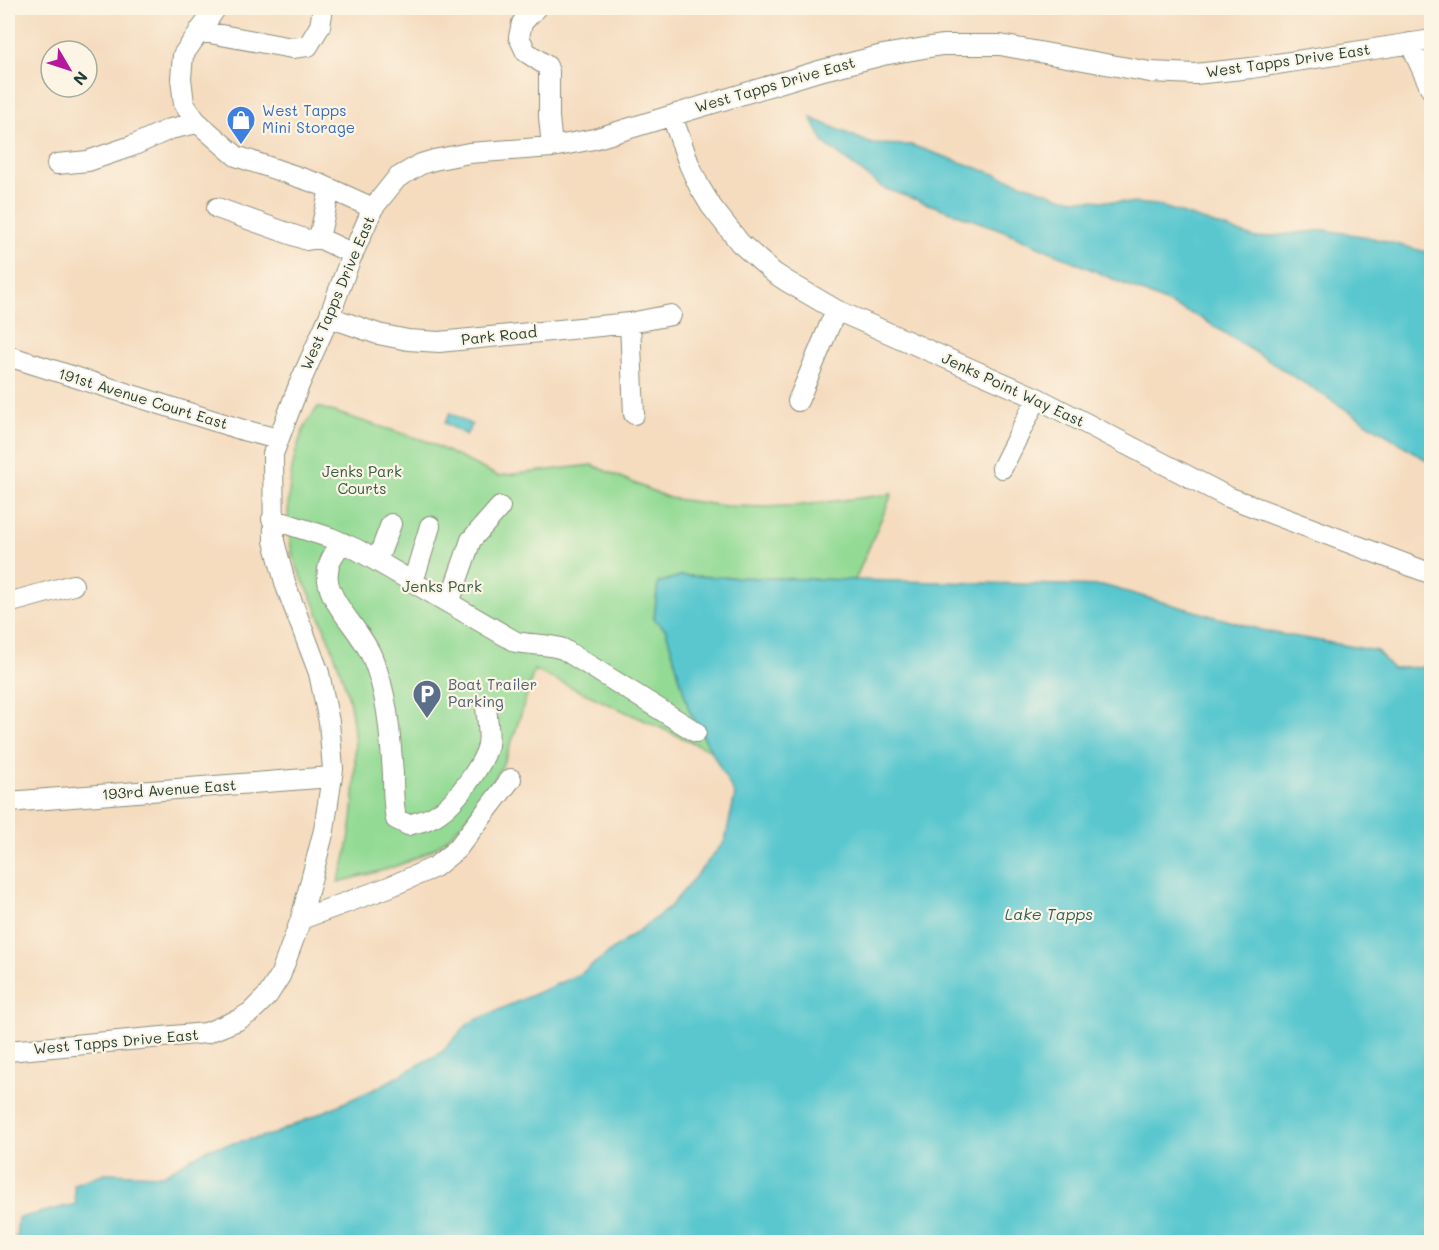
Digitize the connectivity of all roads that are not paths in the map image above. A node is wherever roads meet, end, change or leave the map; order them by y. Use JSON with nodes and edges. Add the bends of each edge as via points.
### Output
{"nodes":[{"id":1,"x":216,"y":8,"type":"edge"},
{"id":2,"x":323,"y":8,"type":"edge"},
{"id":3,"x":536,"y":8,"type":"edge"},
{"id":4,"x":199,"y":31,"type":"junction"},
{"id":5,"x":1431,"y":40,"type":"edge"},
{"id":6,"x":1410,"y":44,"type":"junction"},
{"id":7,"x":1431,"y":91,"type":"edge"},
{"id":8,"x":672,"y":116,"type":"junction"},
{"id":9,"x":198,"y":123,"type":"junction"},
{"id":10,"x":552,"y":147,"type":"junction"},
{"id":11,"x":57,"y":164,"type":"dead end"},
{"id":12,"x":330,"y":189,"type":"junction"},
{"id":13,"x":217,"y":208,"type":"dead end"},
{"id":14,"x":373,"y":208,"type":"junction"},
{"id":15,"x":319,"y":238,"type":"junction"},
{"id":16,"x":353,"y":254,"type":"junction"},
{"id":17,"x":836,"y":310,"type":"junction"},
{"id":18,"x":671,"y":315,"type":"dead end"},
{"id":19,"x":329,"y":317,"type":"junction"},
{"id":20,"x":630,"y":323,"type":"junction"},
{"id":21,"x":8,"y":357,"type":"edge"},
{"id":22,"x":1037,"y":398,"type":"junction"},
{"id":23,"x":798,"y":401,"type":"dead end"},
{"id":24,"x":634,"y":414,"type":"dead end"},
{"id":25,"x":278,"y":439,"type":"junction"},
{"id":26,"x":1002,"y":468,"type":"dead end"},
{"id":27,"x":500,"y":507,"type":"dead end"},
{"id":28,"x":272,"y":519,"type":"junction"},
{"id":29,"x":391,"y":524,"type":"dead end"},
{"id":30,"x":430,"y":526,"type":"dead end"},
{"id":31,"x":343,"y":543,"type":"junction"},
{"id":32,"x":377,"y":561,"type":"junction"},
{"id":33,"x":1431,"y":574,"type":"edge"},
{"id":34,"x":413,"y":582,"type":"junction"},
{"id":35,"x":73,"y":585,"type":"dead end"},
{"id":36,"x":8,"y":603,"type":"edge"},
{"id":37,"x":449,"y":603,"type":"junction"},
{"id":38,"x":486,"y":707,"type":"dead end"},
{"id":39,"x":696,"y":732,"type":"dead end"},
{"id":40,"x":331,"y":777,"type":"junction"},
{"id":41,"x":511,"y":779,"type":"dead end"},
{"id":42,"x":8,"y":802,"type":"edge"},
{"id":43,"x":301,"y":919,"type":"junction"},
{"id":44,"x":8,"y":1051,"type":"edge"}],
"edges":[{"from":1,"to":4,"type":"street"},
{"from":2,"to":4,"type":"street","via":[[320,26],[308,46],[292,48]]},
{"from":3,"to":10,"type":"street","via":[[522,23],[519,37],[526,52],[547,66],[549,72]]},
{"from":4,"to":9,"type":"street","via":[[183,56],[182,78],[184,104]]},
{"from":5,"to":6,"type":"street","name":"West Tapps Drive East"},
{"from":6,"to":7,"type":"street"},
{"from":6,"to":8,"type":"street","name":"West Tapps Drive East","via":[[1195,74],[1150,72],[1000,45],[942,45],[819,71]]},
{"from":8,"to":10,"type":"street","name":"West Tapps Drive East"},
{"from":8,"to":17,"type":"street","name":"Jenks Point Way East","via":[[699,186],[740,243],[774,273]]},
{"from":9,"to":11,"type":"street","via":[[170,129],[88,161]]},
{"from":9,"to":12,"type":"street","via":[[236,156]]},
{"from":10,"to":14,"type":"street","name":"West Tapps Drive East","via":[[470,153],[421,164],[397,178]]},
{"from":12,"to":14,"type":"street"},
{"from":12,"to":15,"type":"street"},
{"from":13,"to":15,"type":"street","via":[[307,240]]},
{"from":14,"to":16,"type":"street","name":"West Tapps Drive East"},
{"from":15,"to":16,"type":"street"},
{"from":16,"to":19,"type":"street","name":"West Tapps Drive East"},
{"from":17,"to":22,"type":"street","name":"Jenks Point Way East"},
{"from":17,"to":23,"type":"street"},
{"from":18,"to":20,"type":"street","name":"Park Road"},
{"from":19,"to":20,"type":"street","name":"Park Road","via":[[378,334],[439,342]]},
{"from":19,"to":25,"type":"street","name":"West Tapps Drive East"},
{"from":20,"to":24,"type":"street"},
{"from":21,"to":25,"type":"street","name":"191st Avenue Court East"},
{"from":22,"to":26,"type":"street"},
{"from":22,"to":33,"type":"street","name":"Jenks Point Way East","via":[[1228,497]]},
{"from":25,"to":28,"type":"street","name":"West Tapps Drive East","via":[[273,454]]},
{"from":27,"to":37,"type":"street","via":[[471,540]]},
{"from":28,"to":31,"type":"street"},
{"from":28,"to":40,"type":"street","name":"West Tapps Drive East","via":[[280,567],[319,672],[333,746]]},
{"from":29,"to":32,"type":"street"},
{"from":30,"to":34,"type":"street"},
{"from":31,"to":32,"type":"street"},
{"from":31,"to":38,"type":"street","via":[[329,562],[326,577],[329,590],[366,642],[384,691],[396,819],[408,825],[442,812],[476,772],[488,743]]},
{"from":32,"to":34,"type":"street"},
{"from":34,"to":37,"type":"street"},
{"from":35,"to":36,"type":"street"},
{"from":37,"to":39,"type":"street","via":[[516,642],[563,649]]},
{"from":40,"to":42,"type":"street","name":"193rd Avenue East"},
{"from":40,"to":43,"type":"street","name":"West Tapps Drive East","via":[[324,830]]},
{"from":41,"to":43,"type":"street","via":[[457,849],[435,867]]},
{"from":43,"to":44,"type":"street","name":"West Tapps Drive East","via":[[280,976],[268,995],[251,1012],[222,1028],[206,1034]]}]}
